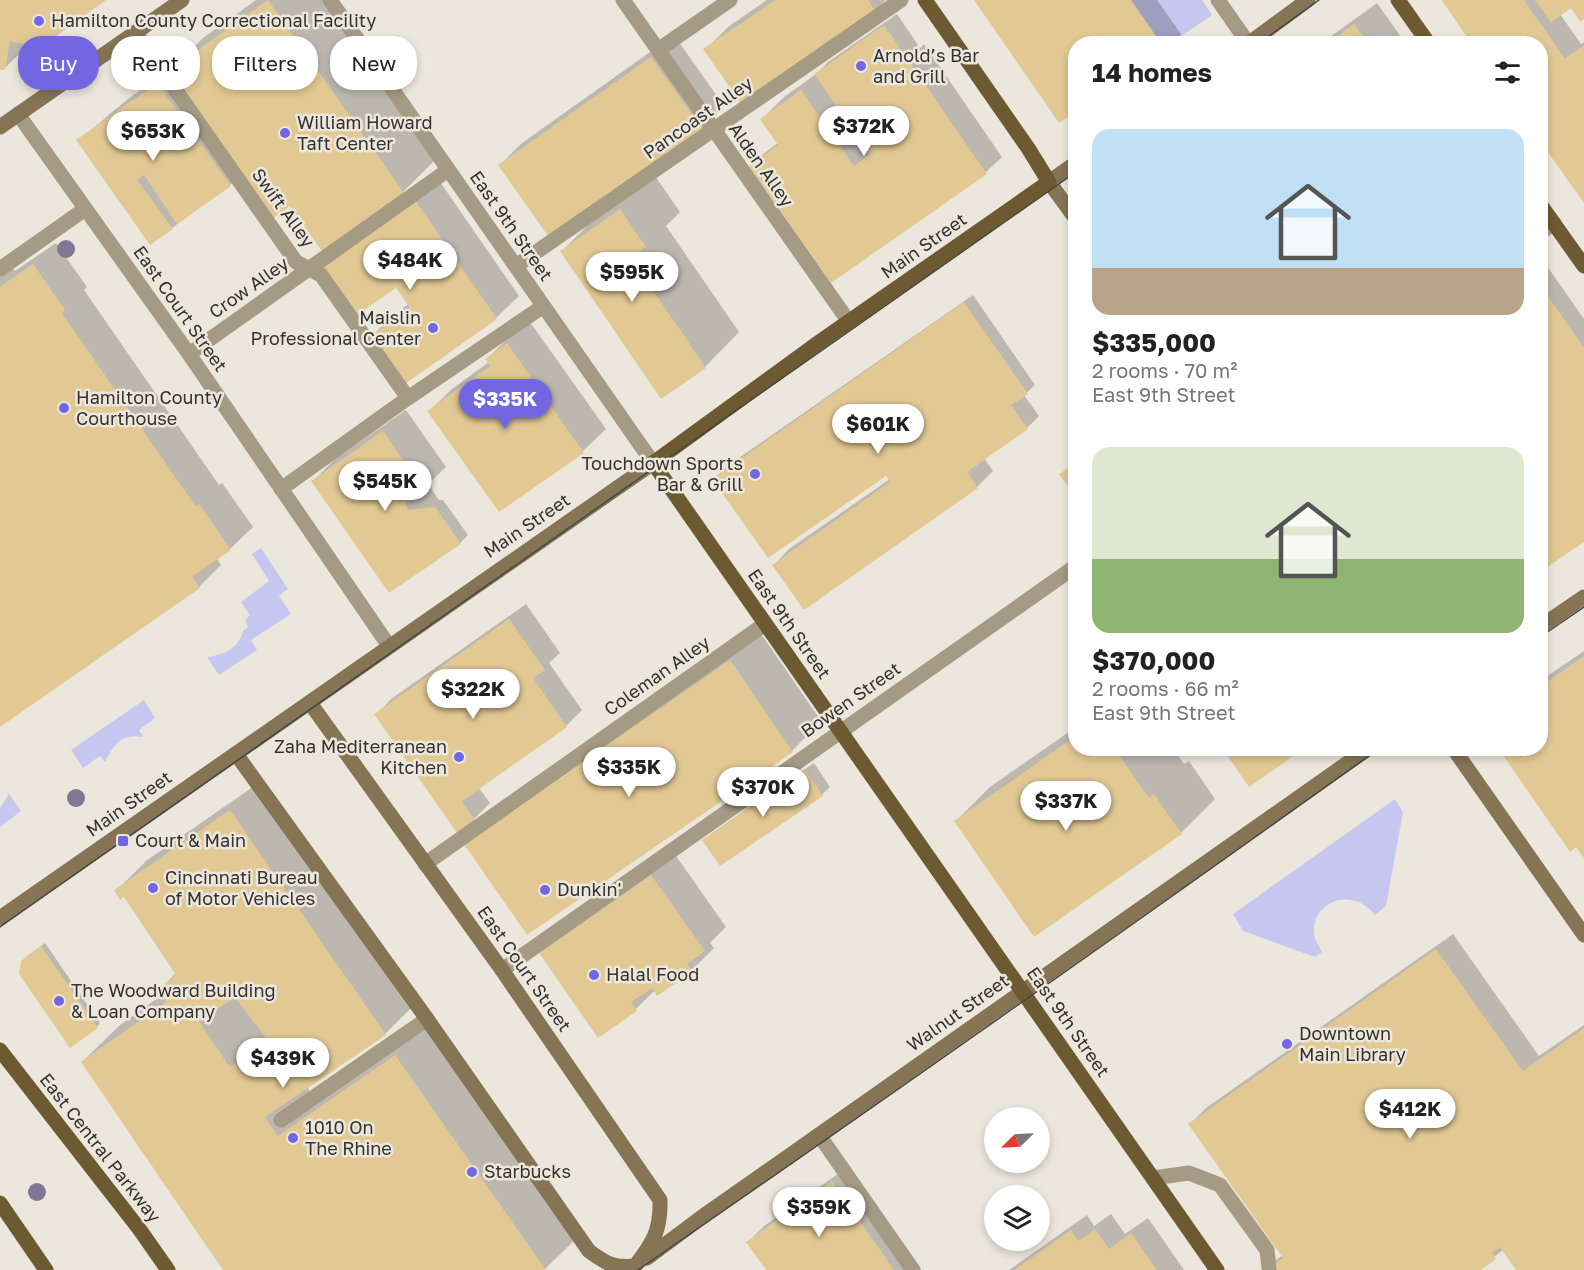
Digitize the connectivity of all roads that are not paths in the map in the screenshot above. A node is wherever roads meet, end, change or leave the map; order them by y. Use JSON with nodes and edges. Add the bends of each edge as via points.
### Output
{"nodes":[{"id":1,"x":182,"y":0,"type":"edge"},
{"id":2,"x":330,"y":0,"type":"edge"},
{"id":3,"x":622,"y":0,"type":"edge"},
{"id":4,"x":730,"y":0,"type":"edge"},
{"id":5,"x":901,"y":0,"type":"edge"},
{"id":6,"x":925,"y":0,"type":"edge"},
{"id":7,"x":1218,"y":0,"type":"edge"},
{"id":8,"x":1308,"y":0,"type":"edge"},
{"id":9,"x":1398,"y":0,"type":"edge"},
{"id":10,"x":135,"y":32,"type":"junction"},
{"id":11,"x":1243,"y":36,"type":"edge"},
{"id":12,"x":1258,"y":36,"type":"edge"},
{"id":13,"x":1423,"y":36,"type":"edge"},
{"id":14,"x":658,"y":50,"type":"junction"},
{"id":15,"x":18,"y":114,"type":"junction"},
{"id":16,"x":0,"y":127,"type":"edge"},
{"id":17,"x":714,"y":131,"type":"junction"},
{"id":18,"x":1068,"y":169,"type":"edge"},
{"id":19,"x":448,"y":170,"type":"junction"},
{"id":20,"x":1049,"y":182,"type":"junction"},
{"id":21,"x":1068,"y":208,"type":"edge"},
{"id":22,"x":85,"y":209,"type":"junction"},
{"id":23,"x":1548,"y":215,"type":"edge"},
{"id":24,"x":1554,"y":223,"type":"junction"},
{"id":25,"x":1548,"y":227,"type":"edge"},
{"id":26,"x":516,"y":266,"type":"junction"},
{"id":27,"x":1584,"y":266,"type":"edge"},
{"id":28,"x":0,"y":269,"type":"edge"},
{"id":29,"x":309,"y":270,"type":"junction"},
{"id":30,"x":542,"y":307,"type":"junction"},
{"id":31,"x":849,"y":322,"type":"junction"},
{"id":32,"x":189,"y":354,"type":"junction"},
{"id":33,"x":408,"y":398,"type":"junction"},
{"id":34,"x":652,"y":463,"type":"junction"},
{"id":35,"x":281,"y":489,"type":"junction"},
{"id":36,"x":1068,"y":572,"type":"edge"},
{"id":37,"x":1582,"y":601,"type":"edge"},
{"id":38,"x":1548,"y":622,"type":"edge"},
{"id":39,"x":765,"y":624,"type":"junction"},
{"id":40,"x":389,"y":646,"type":"junction"},
{"id":41,"x":310,"y":703,"type":"junction"},
{"id":42,"x":840,"y":732,"type":"junction"},
{"id":43,"x":236,"y":754,"type":"junction"},
{"id":44,"x":1358,"y":756,"type":"edge"},
{"id":45,"x":1459,"y":756,"type":"edge"},
{"id":46,"x":425,"y":864,"type":"junction"},
{"id":47,"x":0,"y":918,"type":"edge"},
{"id":48,"x":1584,"y":935,"type":"edge"},
{"id":49,"x":502,"y":970,"type":"junction"},
{"id":50,"x":1022,"y":992,"type":"junction"},
{"id":51,"x":427,"y":1019,"type":"junction"},
{"id":52,"x":0,"y":1050,"type":"edge"},
{"id":53,"x":281,"y":1120,"type":"dead end"},
{"id":54,"x":819,"y":1135,"type":"junction"},
{"id":55,"x":1153,"y":1178,"type":"junction"},
{"id":56,"x":0,"y":1203,"type":"edge"},
{"id":57,"x":1269,"y":1268,"type":"dead end"},
{"id":58,"x":634,"y":1269,"type":"edge"},
{"id":59,"x":46,"y":1270,"type":"edge"},
{"id":60,"x":168,"y":1270,"type":"edge"},
{"id":61,"x":913,"y":1270,"type":"edge"},
{"id":62,"x":1217,"y":1270,"type":"edge"}],
"edges":[{"from":1,"to":10,"type":"street"},
{"from":2,"to":19,"type":"street","name":"East 9th Street"},
{"from":3,"to":14,"type":"street","name":"Alden Alley"},
{"from":4,"to":14,"type":"street"},
{"from":5,"to":17,"type":"street","name":"Pancoast Alley"},
{"from":6,"to":20,"type":"main road"},
{"from":7,"to":11,"type":"street"},
{"from":8,"to":12,"type":"street"},
{"from":9,"to":13,"type":"main road"},
{"from":10,"to":15,"type":"street"},
{"from":10,"to":29,"type":"street","name":"Swift Alley","via":[[296,262]]},
{"from":14,"to":17,"type":"street","name":"Alden Alley"},
{"from":15,"to":16,"type":"street"},
{"from":15,"to":22,"type":"street","name":"East Court Street"},
{"from":17,"to":26,"type":"street","name":"Pancoast Alley"},
{"from":17,"to":31,"type":"street","name":"Alden Alley"},
{"from":18,"to":20,"type":"street","name":"Main Street"},
{"from":19,"to":26,"type":"street","name":"East 9th Street"},
{"from":19,"to":29,"type":"street","name":"Crow Alley"},
{"from":20,"to":21,"type":"street"},
{"from":20,"to":31,"type":"main road","name":"Main Street"},
{"from":22,"to":28,"type":"street"},
{"from":22,"to":32,"type":"street","name":"East Court Street"},
{"from":23,"to":24,"type":"main road"},
{"from":24,"to":25,"type":"street"},
{"from":24,"to":27,"type":"main road"},
{"from":26,"to":30,"type":"street","name":"East 9th Street"},
{"from":29,"to":32,"type":"street","name":"Crow Alley"},
{"from":29,"to":33,"type":"street","name":"Swift Alley","via":[[321,275]]},
{"from":30,"to":33,"type":"street"},
{"from":30,"to":34,"type":"street","name":"East 9th Street"},
{"from":31,"to":34,"type":"main road","name":"Main Street"},
{"from":32,"to":35,"type":"street","name":"East Court Street"},
{"from":33,"to":35,"type":"street"},
{"from":34,"to":39,"type":"main road","name":"East 9th Street"},
{"from":34,"to":40,"type":"street","name":"Main Street"},
{"from":35,"to":40,"type":"street","name":"East Court Street"},
{"from":36,"to":42,"type":"street","name":"Bowen Street"},
{"from":37,"to":38,"type":"street"},
{"from":39,"to":42,"type":"main road","name":"East 9th Street"},
{"from":39,"to":46,"type":"street","name":"Coleman Alley"},
{"from":40,"to":41,"type":"street","name":"Main Street"},
{"from":41,"to":43,"type":"street","name":"Main Street"},
{"from":41,"to":46,"type":"street","name":"East Court Street"},
{"from":42,"to":49,"type":"street","name":"Bowen Street"},
{"from":42,"to":50,"type":"main road","name":"East 9th Street"},
{"from":43,"to":47,"type":"street","name":"Main Street"},
{"from":43,"to":51,"type":"street"},
{"from":44,"to":50,"type":"street","name":"Walnut Street"},
{"from":45,"to":48,"type":"street"},
{"from":46,"to":49,"type":"street","name":"East Court Street"},
{"from":49,"to":58,"type":"street","name":"East Court Street","via":[[660,1200],[661,1218],[653,1242]]},
{"from":50,"to":54,"type":"street","name":"Walnut Street"},
{"from":50,"to":55,"type":"main road","name":"East 9th Street"},
{"from":51,"to":53,"type":"street"},
{"from":51,"to":58,"type":"street","via":[[589,1251],[617,1268]]},
{"from":52,"to":60,"type":"main road","name":"East Central Parkway"},
{"from":54,"to":58,"type":"street","name":"Walnut Street"},
{"from":54,"to":61,"type":"street"},
{"from":55,"to":57,"type":"street","via":[[1190,1173],[1220,1185],[1267,1250]]},
{"from":55,"to":62,"type":"main road","name":"East 9th Street"},
{"from":56,"to":59,"type":"main road"}]}
